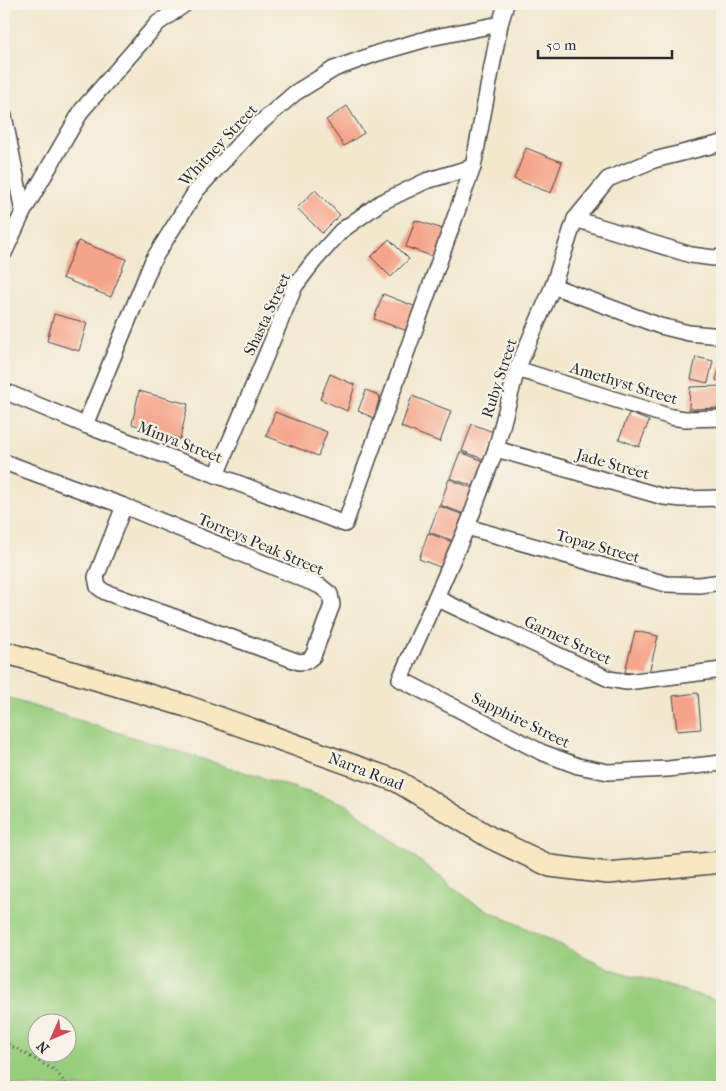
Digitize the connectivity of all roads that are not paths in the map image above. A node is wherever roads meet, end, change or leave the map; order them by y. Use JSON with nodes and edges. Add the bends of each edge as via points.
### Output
{"nodes":[{"id":1,"x":185,"y":4,"type":"edge"},
{"id":2,"x":506,"y":4,"type":"edge"},
{"id":3,"x":500,"y":24,"type":"junction"},
{"id":4,"x":4,"y":116,"type":"edge"},
{"id":5,"x":722,"y":143,"type":"edge"},
{"id":6,"x":473,"y":167,"type":"junction"},
{"id":7,"x":23,"y":212,"type":"junction"},
{"id":8,"x":575,"y":219,"type":"junction"},
{"id":9,"x":4,"y":252,"type":"edge"},
{"id":10,"x":722,"y":257,"type":"edge"},
{"id":11,"x":553,"y":286,"type":"junction"},
{"id":12,"x":722,"y":336,"type":"edge"},
{"id":13,"x":516,"y":369,"type":"junction"},
{"id":14,"x":4,"y":390,"type":"edge"},
{"id":15,"x":722,"y":418,"type":"edge"},
{"id":16,"x":85,"y":425,"type":"junction"},
{"id":17,"x":496,"y":449,"type":"junction"},
{"id":18,"x":4,"y":462,"type":"edge"},
{"id":19,"x":216,"y":475,"type":"junction"},
{"id":20,"x":722,"y":498,"type":"edge"},
{"id":21,"x":124,"y":506,"type":"junction"},
{"id":22,"x":467,"y":527,"type":"junction"},
{"id":23,"x":722,"y":582,"type":"edge"},
{"id":24,"x":436,"y":598,"type":"junction"},
{"id":25,"x":4,"y":652,"type":"edge"},
{"id":26,"x":722,"y":670,"type":"edge"},
{"id":27,"x":400,"y":679,"type":"joint"},
{"id":28,"x":722,"y":763,"type":"edge"},
{"id":29,"x":722,"y":862,"type":"edge"}],
"edges":[{"from":1,"to":7,"type":"street","via":[[158,23],[82,110]]},
{"from":2,"to":3,"type":"street"},
{"from":3,"to":6,"type":"street"},
{"from":3,"to":16,"type":"street","name":"Whitney Street","via":[[378,53],[334,69],[295,93],[251,131],[196,191],[153,260]]},
{"from":4,"to":7,"type":"street"},
{"from":5,"to":8,"type":"street","name":"Ruby Street","via":[[654,160],[608,179]]},
{"from":6,"to":19,"type":"street","name":"Shasta Street","via":[[426,181],[380,203],[342,231],[314,261],[295,286]]},
{"from":6,"to":19,"type":"street","name":"Minya Street","via":[[345,524]]},
{"from":7,"to":9,"type":"street"},
{"from":8,"to":10,"type":"street","via":[[691,255]]},
{"from":8,"to":11,"type":"street","name":"Ruby Street"},
{"from":11,"to":12,"type":"street","via":[[660,326],[690,334]]},
{"from":11,"to":13,"type":"street","name":"Ruby Street"},
{"from":13,"to":15,"type":"street","name":"Amethyst Street","via":[[671,417],[685,420]]},
{"from":13,"to":17,"type":"street","name":"Ruby Street"},
{"from":14,"to":16,"type":"street","name":"Minya Street"},
{"from":16,"to":19,"type":"street","name":"Minya Street"},
{"from":17,"to":20,"type":"street","name":"Jade Street","via":[[664,497],[682,500]]},
{"from":17,"to":22,"type":"street","name":"Ruby Street"},
{"from":18,"to":21,"type":"street","name":"Torreys Peak Street"},
{"from":21,"to":21,"type":"street","name":"Torreys Peak Street","via":[[320,586],[330,594],[332,604],[313,656],[299,662],[136,604],[98,587],[96,577]]},
{"from":22,"to":23,"type":"street","name":"Topaz Street","via":[[666,584]]},
{"from":22,"to":24,"type":"street","name":"Ruby Street"},
{"from":24,"to":26,"type":"street","name":"Garnet Street","via":[[609,679],[627,682]]},
{"from":24,"to":27,"type":"street","name":"Ruby Street"},
{"from":25,"to":29,"type":"street","name":"Narra Road","via":[[186,706],[398,780],[490,838],[550,866],[608,873]]},
{"from":27,"to":28,"type":"street","name":"Sapphire Street","via":[[541,752],[578,766],[608,772]]}]}
